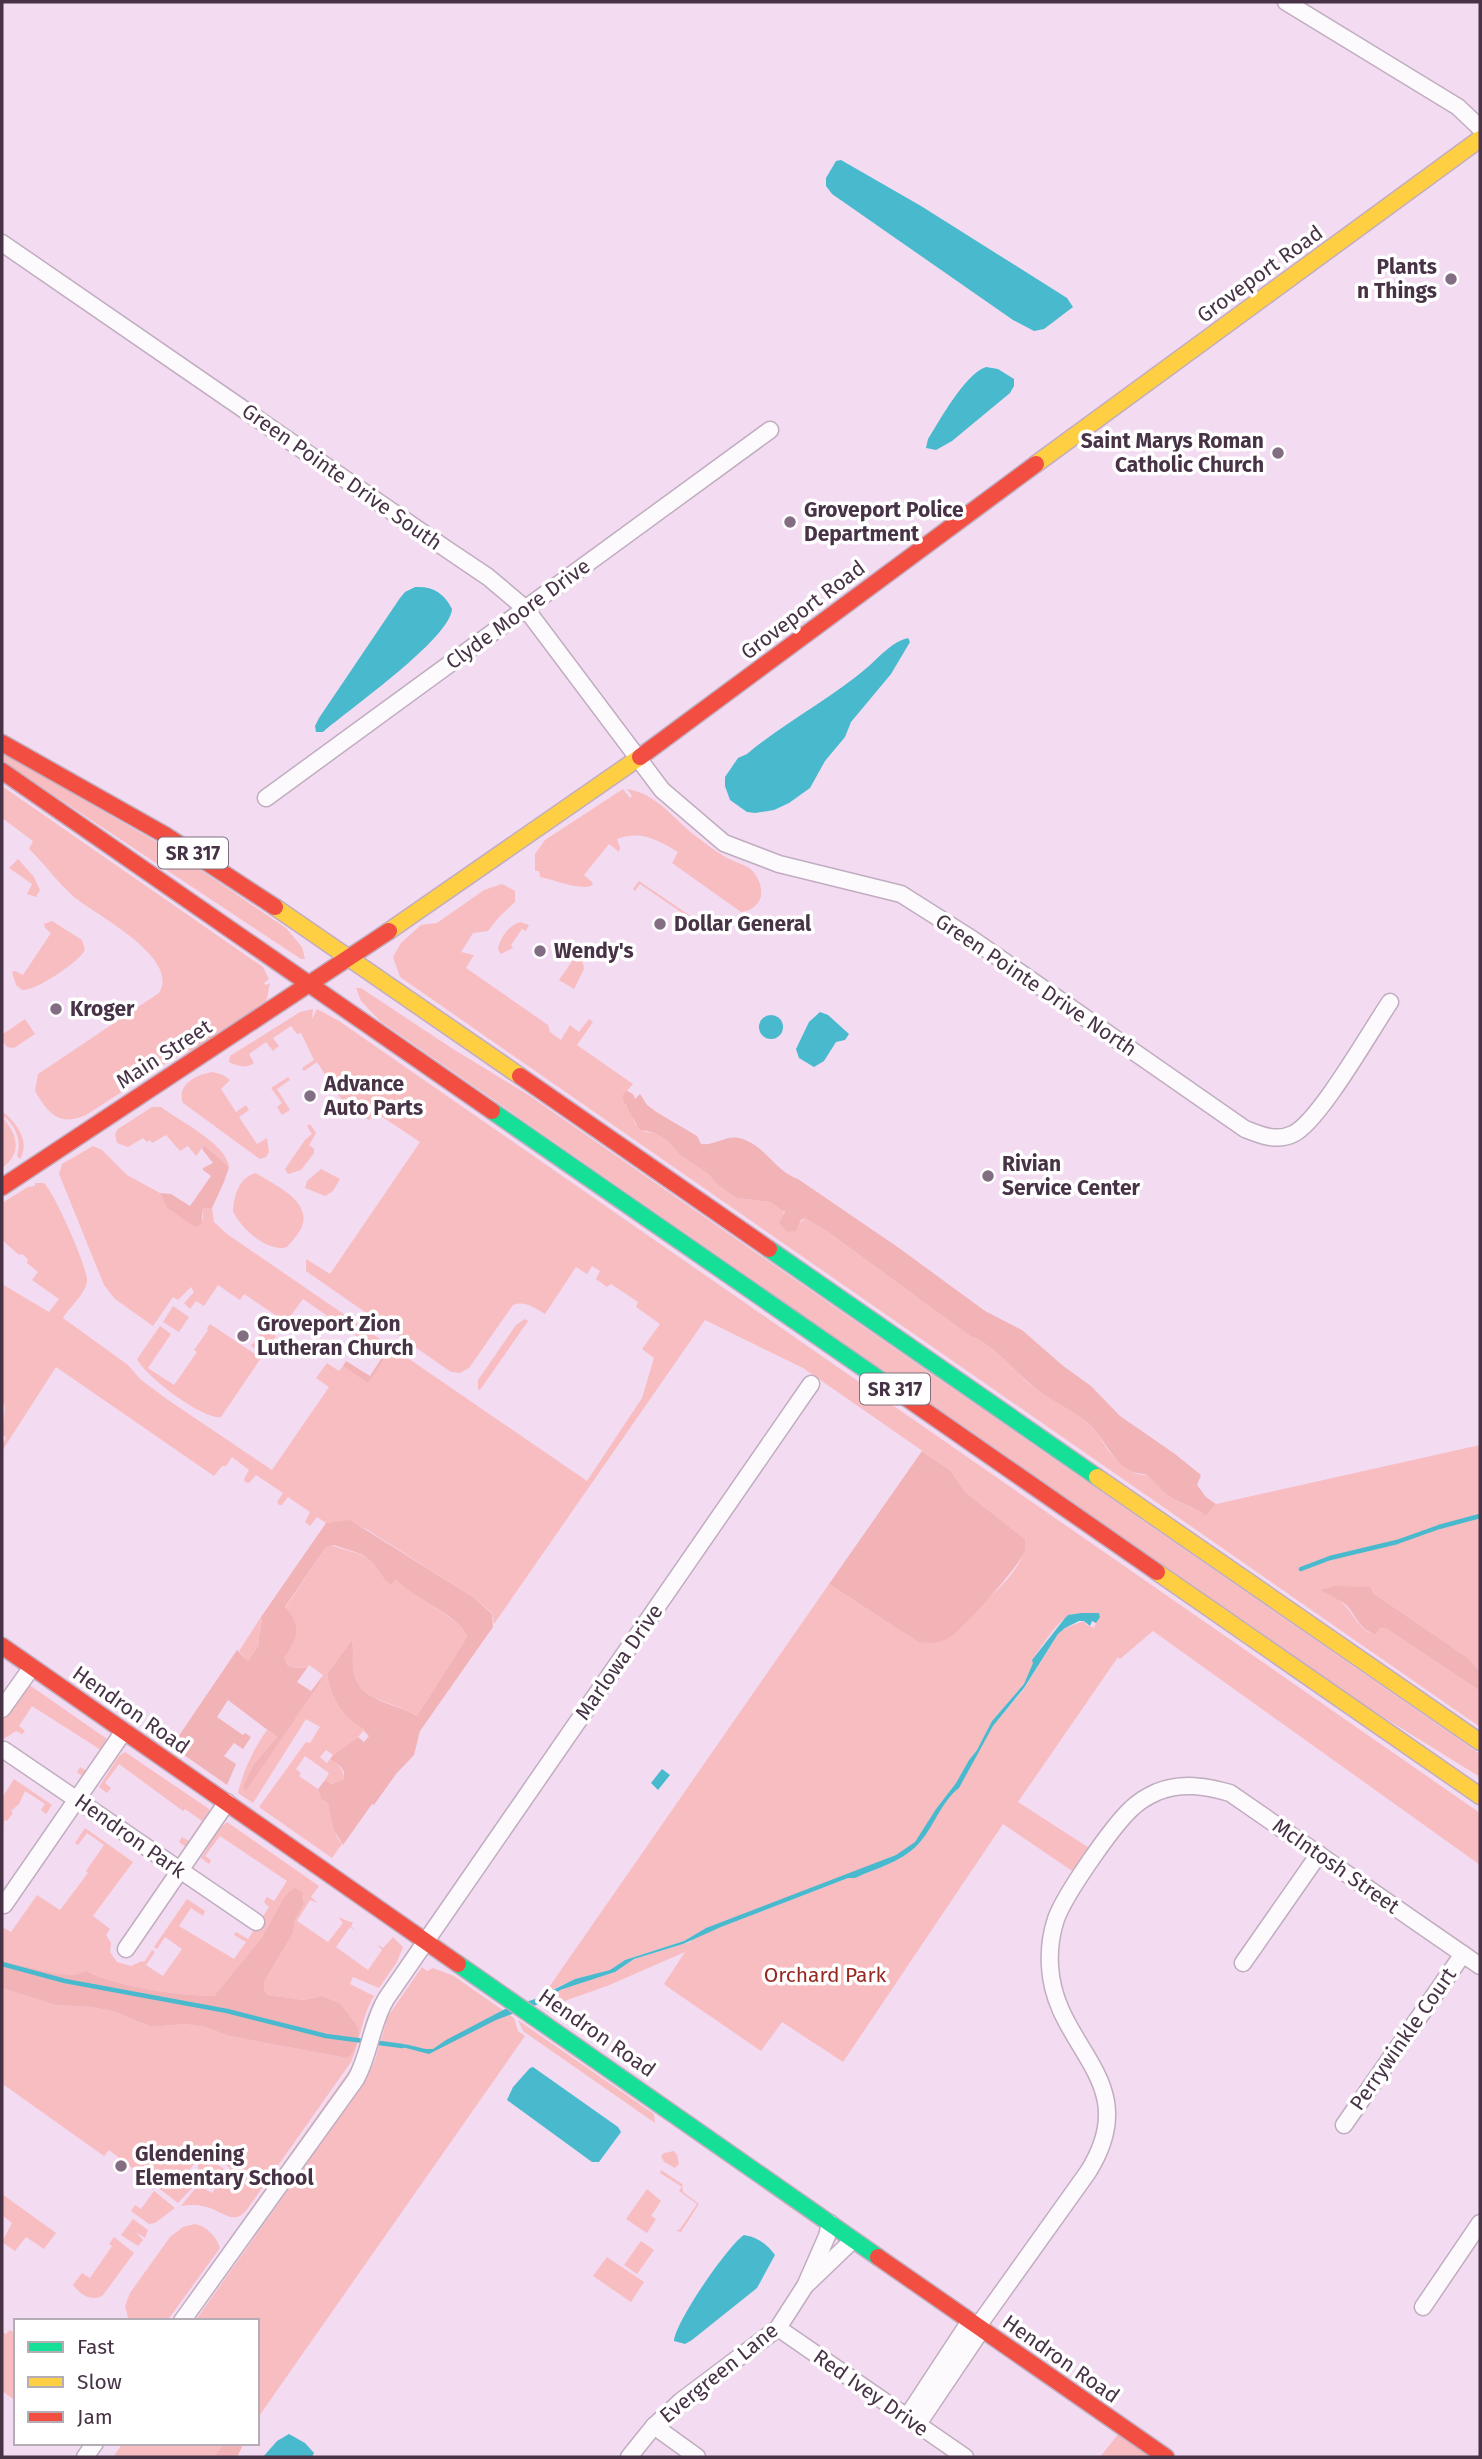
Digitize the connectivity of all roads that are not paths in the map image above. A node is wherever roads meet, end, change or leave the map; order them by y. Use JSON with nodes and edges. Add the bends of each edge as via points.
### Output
{"nodes":[{"id":1,"x":1286,"y":2,"type":"edge"},
{"id":2,"x":1480,"y":128,"type":"edge"},
{"id":3,"x":1480,"y":139,"type":"edge"},
{"id":4,"x":2,"y":243,"type":"edge"},
{"id":5,"x":769,"y":430,"type":"dead end"},
{"id":6,"x":526,"y":609,"type":"junction"},
{"id":7,"x":2,"y":743,"type":"edge"},
{"id":8,"x":639,"y":758,"type":"junction"},
{"id":9,"x":2,"y":771,"type":"edge"},
{"id":10,"x":266,"y":798,"type":"dead end"},
{"id":11,"x":350,"y":958,"type":"junction"},
{"id":12,"x":310,"y":983,"type":"junction"},
{"id":13,"x":1390,"y":1002,"type":"dead end"},
{"id":14,"x":2,"y":1187,"type":"edge"},
{"id":15,"x":811,"y":1384,"type":"dead end"},
{"id":16,"x":2,"y":1646,"type":"edge"},
{"id":17,"x":32,"y":1667,"type":"junction"},
{"id":18,"x":2,"y":1709,"type":"edge"},
{"id":19,"x":124,"y":1731,"type":"junction"},
{"id":20,"x":1480,"y":1742,"type":"edge"},
{"id":21,"x":4,"y":1750,"type":"dead end"},
{"id":22,"x":1480,"y":1796,"type":"edge"},
{"id":23,"x":78,"y":1800,"type":"junction"},
{"id":24,"x":226,"y":1802,"type":"junction"},
{"id":25,"x":1319,"y":1854,"type":"junction"},
{"id":26,"x":180,"y":1871,"type":"junction"},
{"id":27,"x":3,"y":1904,"type":"edge"},
{"id":28,"x":256,"y":1922,"type":"dead end"},
{"id":29,"x":426,"y":1940,"type":"junction"},
{"id":30,"x":126,"y":1949,"type":"dead end"},
{"id":31,"x":1462,"y":1954,"type":"junction"},
{"id":32,"x":1243,"y":1963,"type":"dead end"},
{"id":33,"x":1480,"y":1966,"type":"edge"},
{"id":34,"x":1344,"y":2125,"type":"dead end"},
{"id":35,"x":830,"y":2223,"type":"junction"},
{"id":36,"x":1480,"y":2223,"type":"edge"},
{"id":37,"x":853,"y":2240,"type":"junction"},
{"id":38,"x":805,"y":2286,"type":"junction"},
{"id":39,"x":1423,"y":2307,"type":"dead end"},
{"id":40,"x":183,"y":2319,"type":"edge"},
{"id":41,"x":977,"y":2325,"type":"junction"},
{"id":42,"x":778,"y":2328,"type":"junction"},
{"id":43,"x":912,"y":2421,"type":"junction"},
{"id":44,"x":653,"y":2426,"type":"junction"},
{"id":45,"x":629,"y":2457,"type":"edge"},
{"id":46,"x":698,"y":2457,"type":"edge"},
{"id":47,"x":965,"y":2457,"type":"edge"},
{"id":48,"x":1166,"y":2457,"type":"edge"}],
"edges":[{"from":1,"to":2,"type":"street","via":[[1458,107]]},
{"from":3,"to":8,"type":"main road","name":"Groveport Road"},
{"from":4,"to":6,"type":"street","name":"Green Pointe Drive South","via":[[461,559]]},
{"from":5,"to":6,"type":"street","name":"Clyde Moore Drive"},
{"from":6,"to":8,"type":"street","name":"Green Pointe Drive South"},
{"from":6,"to":10,"type":"street","name":"Clyde Moore Drive"},
{"from":7,"to":11,"type":"main road","number":"SR 317","via":[[174,841]]},
{"from":8,"to":11,"type":"main road","name":"Groveport Road"},
{"from":8,"to":13,"type":"street","name":"Green Pointe Drive North","via":[[662,790],[724,843],[789,867],[901,894],[1245,1129],[1269,1138],[1293,1134],[1318,1112]]},
{"from":9,"to":12,"type":"main road","number":"SR 317"},
{"from":11,"to":12,"type":"main road","name":"Main Street"},
{"from":11,"to":20,"type":"main road","number":"SR 317"},
{"from":12,"to":14,"type":"main road","name":"Main Street"},
{"from":12,"to":22,"type":"main road","number":"SR 317"},
{"from":15,"to":29,"type":"street","name":"Marlowa Drive"},
{"from":16,"to":17,"type":"main road","name":"Hendron Road"},
{"from":17,"to":18,"type":"street"},
{"from":17,"to":19,"type":"main road","name":"Hendron Road"},
{"from":19,"to":23,"type":"street"},
{"from":19,"to":24,"type":"main road","name":"Hendron Road"},
{"from":21,"to":23,"type":"street","name":"Hendron Park"},
{"from":23,"to":26,"type":"street","name":"Hendron Park"},
{"from":23,"to":27,"type":"street"},
{"from":24,"to":26,"type":"street"},
{"from":24,"to":29,"type":"main road","name":"Hendron Road"},
{"from":25,"to":31,"type":"street","name":"McIntosh Street"},
{"from":25,"to":32,"type":"street"},
{"from":25,"to":41,"type":"street","name":"McIntosh Street","via":[[1230,1793],[1199,1786],[1158,1791],[1118,1823],[1065,1900],[1050,1950],[1052,1983],[1064,2015],[1103,2086],[1108,2124],[1103,2145]]},
{"from":26,"to":28,"type":"street","name":"Hendron Park"},
{"from":26,"to":30,"type":"street"},
{"from":29,"to":35,"type":"main road","name":"Hendron Road"},
{"from":29,"to":40,"type":"street","name":"Marlowa Drive","via":[[379,2012],[356,2079]]},
{"from":31,"to":33,"type":"street","name":"McIntosh Street"},
{"from":31,"to":34,"type":"street","name":"Perrywinkle Court"},
{"from":35,"to":37,"type":"main road","name":"Hendron Road"},
{"from":35,"to":38,"type":"street","name":"Evergreen Lane"},
{"from":36,"to":39,"type":"street"},
{"from":37,"to":38,"type":"street","name":"Evergreen Lane"},
{"from":37,"to":41,"type":"main road","name":"Hendron Road"},
{"from":38,"to":42,"type":"street","name":"Evergreen Lane"},
{"from":41,"to":43,"type":"street"},
{"from":41,"to":48,"type":"main road","name":"Hendron Road"},
{"from":42,"to":43,"type":"street","name":"Red Ivey Drive"},
{"from":42,"to":44,"type":"street","name":"Evergreen Lane"},
{"from":43,"to":47,"type":"street","name":"Red Ivey Drive"},
{"from":44,"to":45,"type":"street","name":"Evergreen Lane"},
{"from":44,"to":46,"type":"street"}]}
